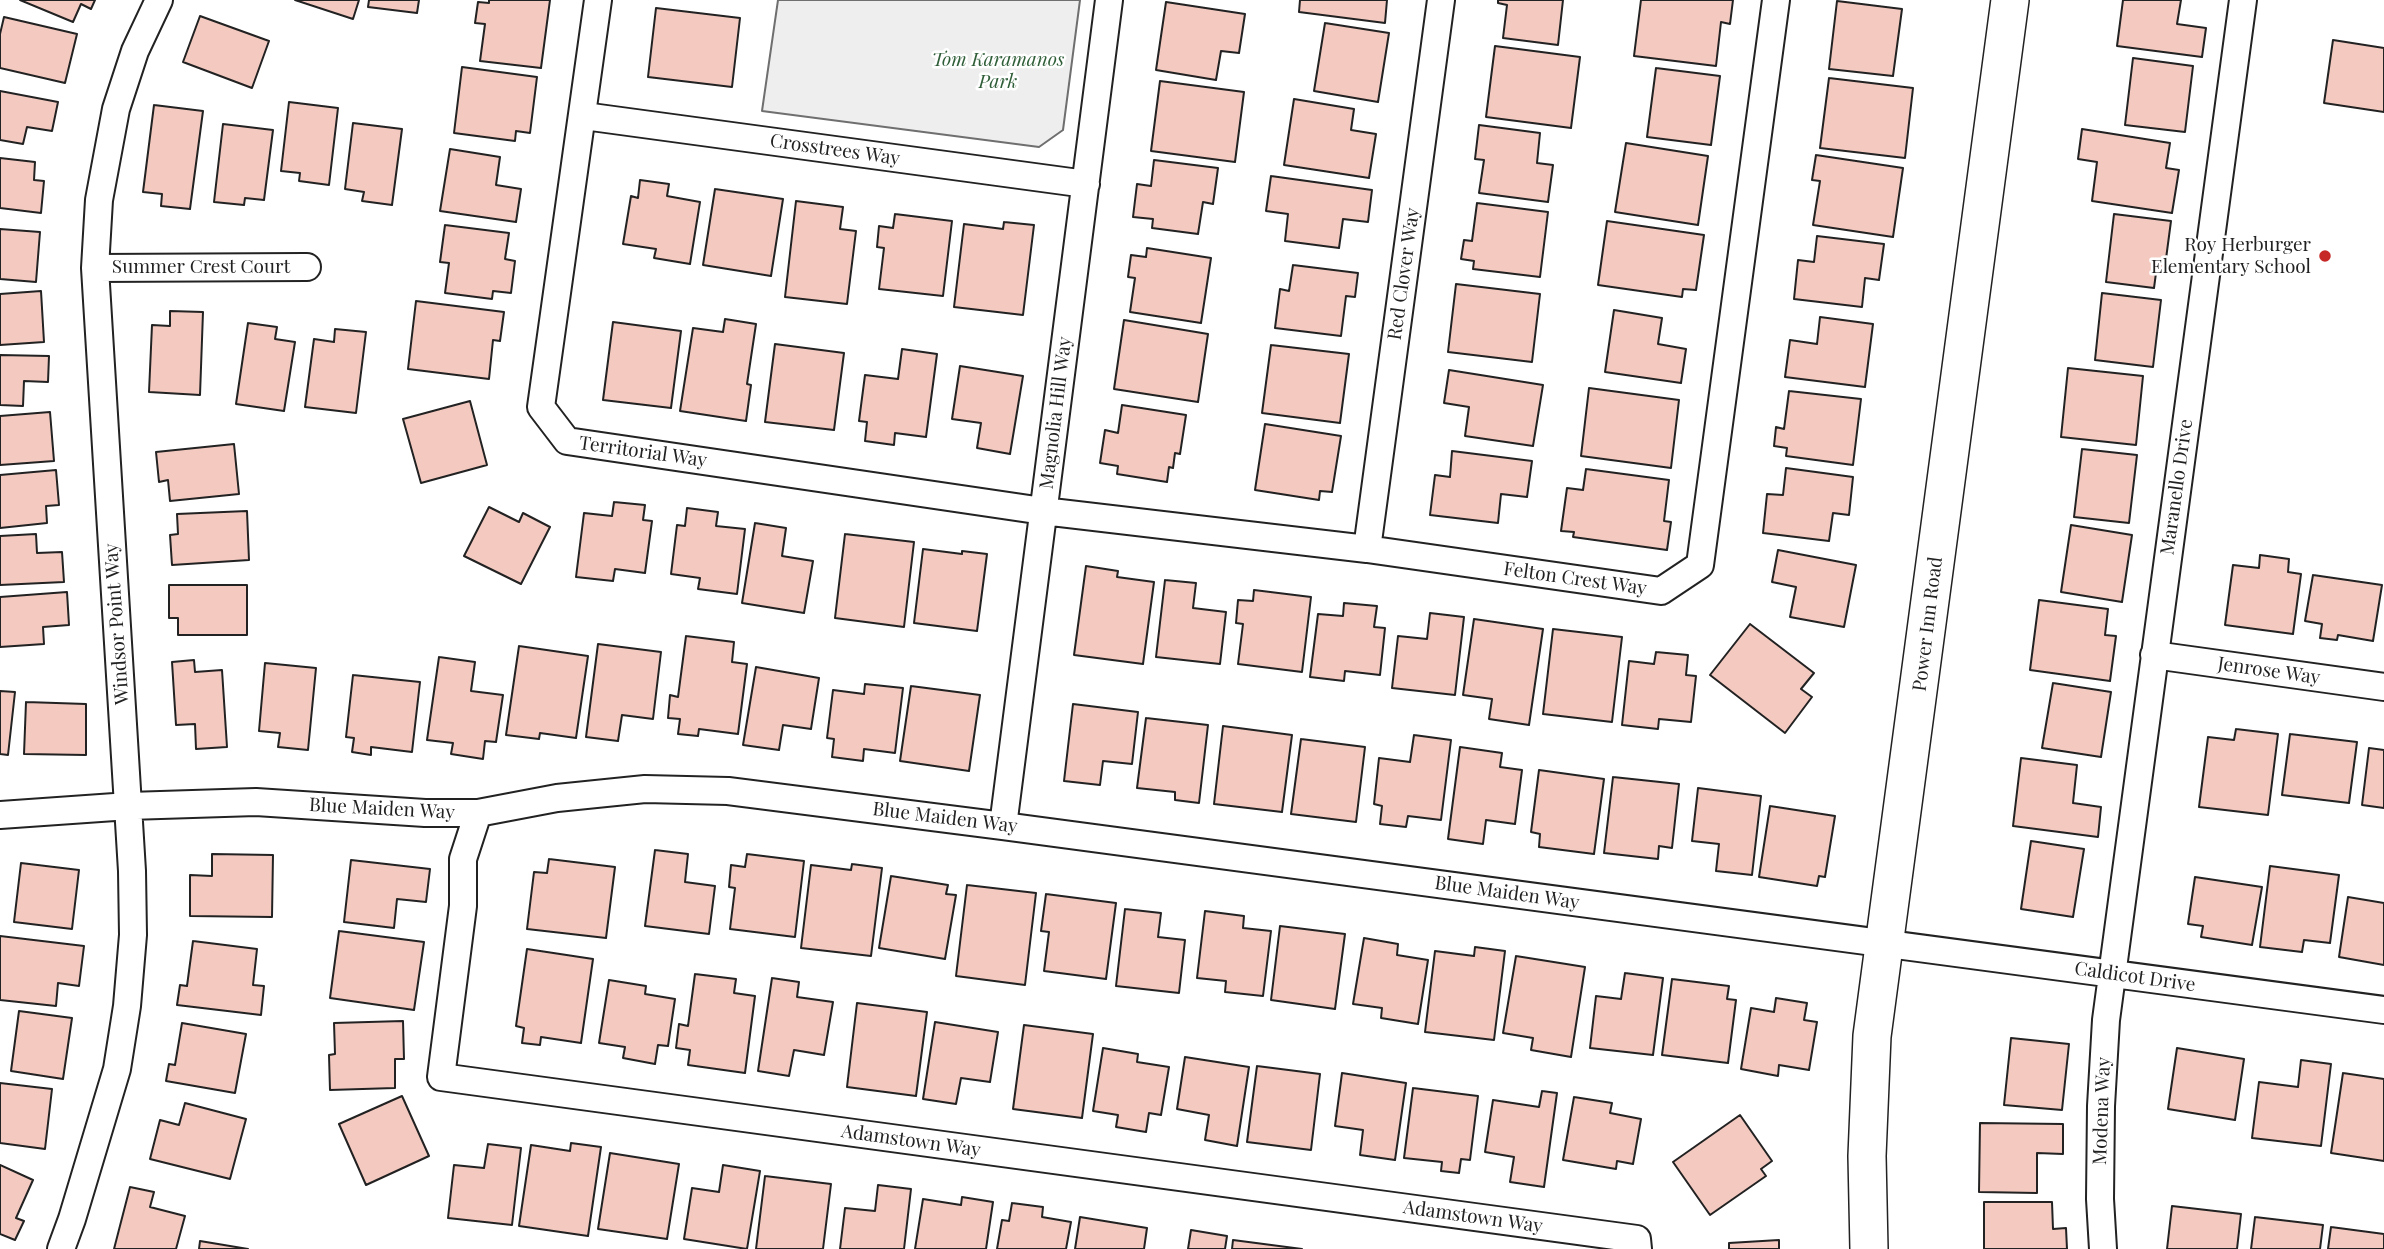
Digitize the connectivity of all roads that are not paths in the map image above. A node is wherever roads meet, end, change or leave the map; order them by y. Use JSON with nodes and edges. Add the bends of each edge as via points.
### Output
{"nodes":[{"id":1,"x":159,"y":0,"type":"edge"},
{"id":2,"x":598,"y":0,"type":"edge"},
{"id":3,"x":1109,"y":0,"type":"edge"},
{"id":4,"x":1441,"y":0,"type":"edge"},
{"id":5,"x":1776,"y":0,"type":"edge"},
{"id":6,"x":2010,"y":0,"type":"edge"},
{"id":7,"x":2243,"y":0,"type":"edge"},
{"id":8,"x":583,"y":116,"type":"junction"},
{"id":9,"x":1086,"y":184,"type":"junction"},
{"id":10,"x":307,"y":267,"type":"dead end"},
{"id":11,"x":95,"y":268,"type":"junction"},
{"id":12,"x":1043,"y":511,"type":"junction"},
{"id":13,"x":1367,"y":549,"type":"junction"},
{"id":14,"x":2154,"y":655,"type":"junction"},
{"id":15,"x":2384,"y":687,"type":"edge"},
{"id":16,"x":129,"y":806,"type":"junction"},
{"id":17,"x":478,"y":813,"type":"junction"},
{"id":18,"x":0,"y":815,"type":"edge"},
{"id":19,"x":1003,"y":826,"type":"junction"},
{"id":20,"x":1886,"y":944,"type":"junction"},
{"id":21,"x":2111,"y":974,"type":"junction"},
{"id":22,"x":2384,"y":1010,"type":"edge"},
{"id":23,"x":61,"y":1249,"type":"edge"},
{"id":24,"x":1638,"y":1249,"type":"edge"},
{"id":25,"x":1869,"y":1249,"type":"edge"},
{"id":26,"x":2103,"y":1249,"type":"edge"}],
"edges":[{"from":1,"to":11,"type":"street","name":"Windsor Point Way","via":[[135,51],[116,109],[99,200]]},
{"from":2,"to":8,"type":"street","name":"Territorial Way"},
{"from":3,"to":9,"type":"street","name":"Magnolia Hill Way"},
{"from":4,"to":13,"type":"street","name":"Red Clover Way"},
{"from":5,"to":13,"type":"street","name":"Felton Crest Way","via":[[1700,565],[1661,592]]},
{"from":6,"to":20,"type":"main road","name":"Power Inn Road"},
{"from":7,"to":14,"type":"street","name":"Maranello Drive"},
{"from":8,"to":9,"type":"street","name":"Crosstrees Way"},
{"from":8,"to":12,"type":"street","name":"Territorial Way","via":[[541,407],[567,441]]},
{"from":9,"to":12,"type":"street","name":"Magnolia Hill Way"},
{"from":10,"to":11,"type":"street","name":"Summer Crest Court"},
{"from":11,"to":16,"type":"street","name":"Windsor Point Way"},
{"from":12,"to":13,"type":"street","name":"Felton Crest Way"},
{"from":12,"to":19,"type":"street","name":"Magnolia Hill Way"},
{"from":14,"to":15,"type":"street","name":"Jenrose Way"},
{"from":14,"to":21,"type":"street","name":"Maranello Drive"},
{"from":16,"to":17,"type":"street","name":"Blue Maiden Way","via":[[256,802]]},
{"from":16,"to":18,"type":"street","name":"Blue Maiden Way"},
{"from":16,"to":23,"type":"street","name":"Windsor Point Way","via":[[133,935],[127,1006],[117,1069]]},
{"from":17,"to":19,"type":"street","name":"Blue Maiden Way","via":[[557,798],[645,789],[728,791]]},
{"from":17,"to":24,"type":"street","name":"Adamstown Way","via":[[463,859],[463,906],[441,1077],[1637,1239]]},
{"from":19,"to":20,"type":"street","name":"Blue Maiden Way"},
{"from":20,"to":21,"type":"street","name":"Caldicot Drive"},
{"from":20,"to":25,"type":"main road","name":"Power Inn Road","via":[[1872,1036]]},
{"from":21,"to":22,"type":"street","name":"Caldicot Drive"},
{"from":21,"to":26,"type":"street","name":"Modena Way","via":[[2101,1106]]}]}
